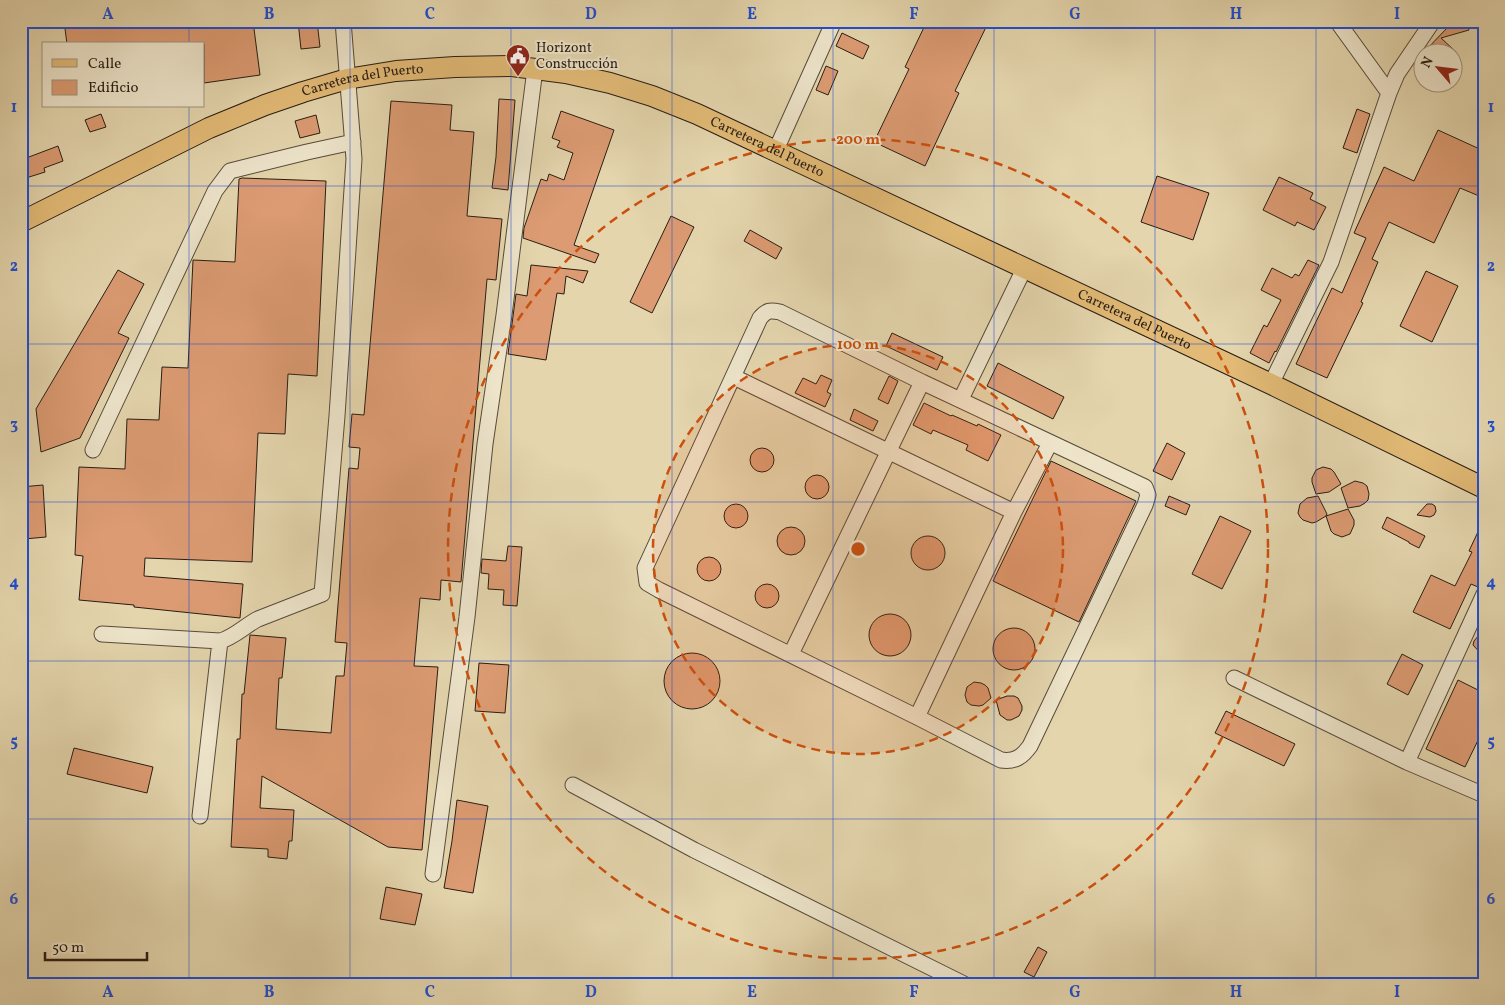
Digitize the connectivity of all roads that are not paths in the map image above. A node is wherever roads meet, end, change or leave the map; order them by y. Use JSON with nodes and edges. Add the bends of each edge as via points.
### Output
{"nodes":[{"id":1,"x":342,"y":21,"type":"edge"},
{"id":2,"x":834,"y":21,"type":"edge"},
{"id":3,"x":1337,"y":21,"type":"edge"},
{"id":4,"x":1433,"y":21,"type":"edge"},
{"id":5,"x":535,"y":69,"type":"junction"},
{"id":6,"x":347,"y":79,"type":"junction"},
{"id":7,"x":1389,"y":93,"type":"junction"},
{"id":8,"x":353,"y":142,"type":"junction"},
{"id":9,"x":776,"y":152,"type":"junction"},
{"id":10,"x":21,"y":222,"type":"edge"},
{"id":11,"x":1024,"y":269,"type":"junction"},
{"id":12,"x":734,"y":377,"type":"junction"},
{"id":13,"x":922,"y":382,"type":"junction"},
{"id":14,"x":1271,"y":384,"type":"junction"},
{"id":15,"x":961,"y":399,"type":"junction"},
{"id":16,"x":1050,"y":443,"type":"junction"},
{"id":17,"x":93,"y":450,"type":"dead end"},
{"id":18,"x":889,"y":451,"type":"junction"},
{"id":19,"x":1484,"y":488,"type":"edge"},
{"id":20,"x":1014,"y":512,"type":"junction"},
{"id":21,"x":1484,"y":594,"type":"edge"},
{"id":22,"x":102,"y":634,"type":"dead end"},
{"id":23,"x":220,"y":641,"type":"junction"},
{"id":24,"x":791,"y":654,"type":"junction"},
{"id":25,"x":1234,"y":678,"type":"dead end"},
{"id":26,"x":917,"y":717,"type":"junction"},
{"id":27,"x":1407,"y":762,"type":"junction"},
{"id":28,"x":572,"y":785,"type":"dead end"},
{"id":29,"x":1484,"y":795,"type":"edge"},
{"id":30,"x":200,"y":816,"type":"dead end"},
{"id":31,"x":433,"y":874,"type":"dead end"},
{"id":32,"x":964,"y":984,"type":"edge"}],
"edges":[{"from":1,"to":6,"type":"lane"},
{"from":2,"to":9,"type":"lane"},
{"from":3,"to":7,"type":"lane"},
{"from":4,"to":7,"type":"lane","via":[[1397,74]]},
{"from":5,"to":6,"type":"main road","name":"Carretera del Puerto","via":[[454,67]]},
{"from":5,"to":9,"type":"main road","name":"Carretera del Puerto","via":[[566,73],[652,96]]},
{"from":5,"to":31,"type":"lane"},
{"from":6,"to":8,"type":"lane"},
{"from":6,"to":10,"type":"main road","name":"Carretera del Puerto","via":[[265,105],[209,128]]},
{"from":7,"to":14,"type":"lane","via":[[1331,262]]},
{"from":8,"to":17,"type":"lane","via":[[230,171],[215,191]]},
{"from":8,"to":23,"type":"lane","via":[[337,416],[322,594],[258,619]]},
{"from":9,"to":11,"type":"main road","name":"Carretera del Puerto"},
{"from":11,"to":14,"type":"main road","name":"Carretera del Puerto"},
{"from":11,"to":15,"type":"lane"},
{"from":12,"to":13,"type":"lane","via":[[760,318],[772,310]]},
{"from":12,"to":18,"type":"lane"},
{"from":12,"to":24,"type":"lane","via":[[645,568],[647,583]]},
{"from":13,"to":15,"type":"lane"},
{"from":13,"to":18,"type":"lane"},
{"from":14,"to":19,"type":"main road","name":"Carretera del Puerto"},
{"from":15,"to":16,"type":"lane"},
{"from":16,"to":20,"type":"lane"},
{"from":16,"to":26,"type":"lane","via":[[1145,486],[1148,495],[1030,746],[1024,754],[1010,761],[1001,760]]},
{"from":18,"to":20,"type":"lane"},
{"from":18,"to":24,"type":"lane"},
{"from":20,"to":26,"type":"lane"},
{"from":21,"to":27,"type":"lane"},
{"from":22,"to":23,"type":"lane"},
{"from":23,"to":30,"type":"lane"},
{"from":24,"to":26,"type":"lane"},
{"from":25,"to":27,"type":"lane"},
{"from":27,"to":29,"type":"lane"},
{"from":28,"to":32,"type":"lane","via":[[694,850]]}]}
